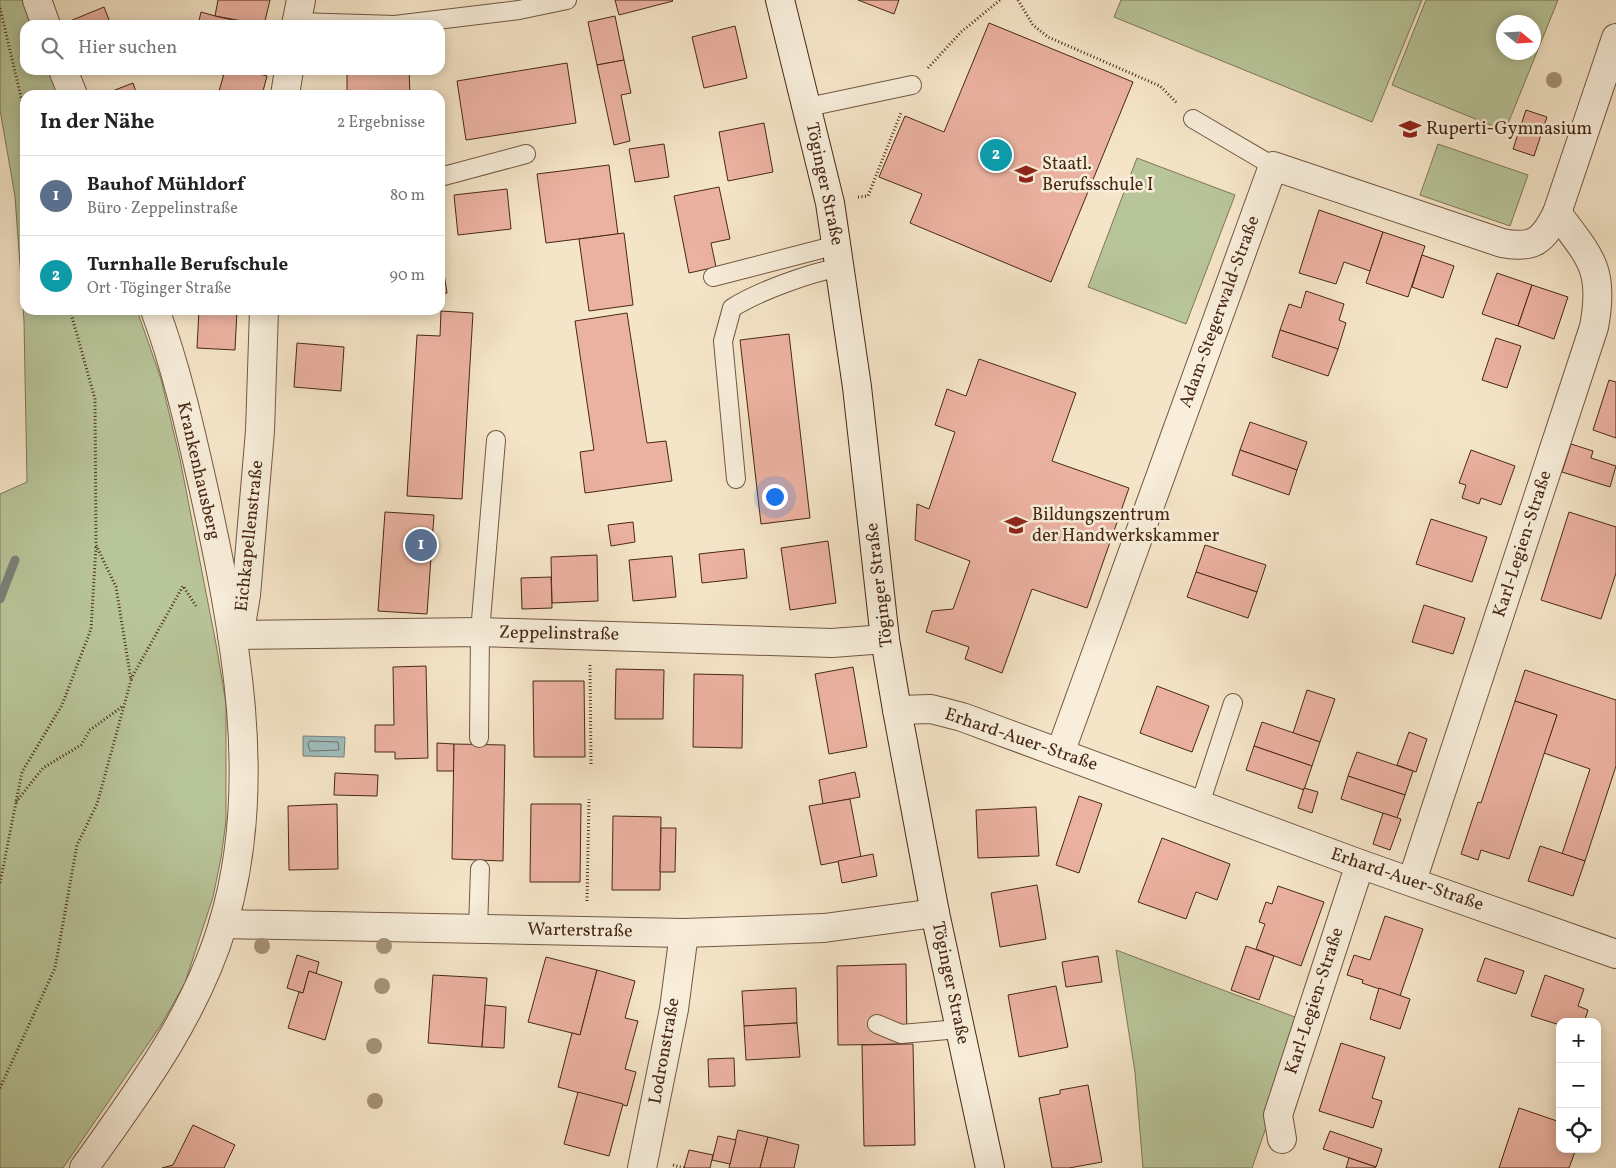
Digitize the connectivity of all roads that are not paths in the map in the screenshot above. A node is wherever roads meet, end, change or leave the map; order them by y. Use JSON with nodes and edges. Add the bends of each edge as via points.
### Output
{"nodes":[{"id":1,"x":37,"y":0,"type":"edge"},
{"id":2,"x":567,"y":0,"type":"edge"},
{"id":3,"x":780,"y":0,"type":"edge"},
{"id":4,"x":298,"y":16,"type":"edge"},
{"id":5,"x":44,"y":20,"type":"edge"},
{"id":6,"x":341,"y":20,"type":"edge"},
{"id":7,"x":436,"y":20,"type":"edge"},
{"id":8,"x":1616,"y":38,"type":"edge"},
{"id":9,"x":65,"y":75,"type":"edge"},
{"id":10,"x":288,"y":75,"type":"edge"},
{"id":11,"x":912,"y":85,"type":"dead end"},
{"id":12,"x":71,"y":90,"type":"edge"},
{"id":13,"x":286,"y":90,"type":"edge"},
{"id":14,"x":808,"y":107,"type":"junction"},
{"id":15,"x":1193,"y":120,"type":"road end"},
{"id":16,"x":526,"y":154,"type":"dead end"},
{"id":17,"x":1273,"y":166,"type":"junction"},
{"id":18,"x":445,"y":176,"type":"edge"},
{"id":19,"x":1557,"y":213,"type":"junction"},
{"id":20,"x":839,"y":256,"type":"junction"},
{"id":21,"x":713,"y":277,"type":"dead end"},
{"id":22,"x":156,"y":315,"type":"edge"},
{"id":23,"x":264,"y":315,"type":"edge"},
{"id":24,"x":496,"y":440,"type":"dead end"},
{"id":25,"x":736,"y":479,"type":"dead end"},
{"id":26,"x":480,"y":632,"type":"junction"},
{"id":27,"x":232,"y":635,"type":"junction"},
{"id":28,"x":886,"y":639,"type":"junction"},
{"id":29,"x":1233,"y":703,"type":"dead end"},
{"id":30,"x":897,"y":710,"type":"junction"},
{"id":31,"x":479,"y":738,"type":"dead end"},
{"id":32,"x":1060,"y":753,"type":"junction"},
{"id":33,"x":1200,"y":804,"type":"junction"},
{"id":34,"x":1360,"y":864,"type":"junction"},
{"id":35,"x":480,"y":870,"type":"dead end"},
{"id":36,"x":1412,"y":881,"type":"junction"},
{"id":37,"x":935,"y":913,"type":"junction"},
{"id":38,"x":223,"y":924,"type":"junction"},
{"id":39,"x":478,"y":929,"type":"junction"},
{"id":40,"x":684,"y":933,"type":"junction"},
{"id":41,"x":1616,"y":954,"type":"edge"},
{"id":42,"x":877,"y":1024,"type":"dead end"},
{"id":43,"x":960,"y":1029,"type":"junction"},
{"id":44,"x":1282,"y":1139,"type":"dead end"},
{"id":45,"x":84,"y":1168,"type":"edge"},
{"id":46,"x":642,"y":1168,"type":"edge"},
{"id":47,"x":990,"y":1168,"type":"edge"}],
"edges":[{"from":1,"to":5,"type":"street"},
{"from":2,"to":7,"type":"lane","via":[[519,10]]},
{"from":3,"to":14,"type":"street","name":"Töginger Straße"},
{"from":4,"to":6,"type":"lane"},
{"from":8,"to":19,"type":"street"},
{"from":9,"to":12,"type":"street"},
{"from":10,"to":13,"type":"street"},
{"from":11,"to":14,"type":"lane"},
{"from":14,"to":20,"type":"street","name":"Töginger Straße"},
{"from":15,"to":17,"type":"lane"},
{"from":16,"to":18,"type":"lane"},
{"from":17,"to":19,"type":"street","via":[[1502,244],[1529,245],[1542,238]]},
{"from":17,"to":32,"type":"street","name":"Adam-Stegerwald-Straße"},
{"from":19,"to":36,"type":"street","name":"Karl-Legien-Straße","via":[[1593,262],[1598,307],[1594,327]]},
{"from":20,"to":21,"type":"lane"},
{"from":20,"to":25,"type":"lane","via":[[826,270],[746,299],[732,308],[723,340]]},
{"from":20,"to":28,"type":"street","name":"Töginger Straße","via":[[858,387]]},
{"from":22,"to":27,"type":"street","name":"Krankenhausberg","via":[[191,434]]},
{"from":23,"to":27,"type":"street","name":"Eichkapellenstraße","via":[[260,431],[246,595],[242,619]]},
{"from":24,"to":26,"type":"lane"},
{"from":26,"to":27,"type":"street","name":"Zeppelinstraße"},
{"from":26,"to":28,"type":"street","name":"Zeppelinstraße","via":[[832,643]]},
{"from":26,"to":31,"type":"lane"},
{"from":27,"to":38,"type":"street","name":"Eichkapellenstraße","via":[[242,720],[242,801],[235,868]]},
{"from":28,"to":30,"type":"street","name":"Töginger Straße"},
{"from":29,"to":33,"type":"lane"},
{"from":30,"to":32,"type":"street","name":"Erhard-Auer-Straße","via":[[932,709]]},
{"from":30,"to":37,"type":"street","name":"Töginger Straße"},
{"from":32,"to":33,"type":"street","name":"Erhard-Auer-Straße"},
{"from":33,"to":34,"type":"street","name":"Erhard-Auer-Straße"},
{"from":34,"to":36,"type":"street","name":"Erhard-Auer-Straße"},
{"from":34,"to":44,"type":"street","name":"Karl-Legien-Straße","via":[[1278,1115]]},
{"from":35,"to":39,"type":"lane"},
{"from":36,"to":41,"type":"street","name":"Erhard-Auer-Straße"},
{"from":37,"to":40,"type":"street","name":"Warterstraße","via":[[824,928]]},
{"from":37,"to":43,"type":"street","name":"Töginger Straße"},
{"from":38,"to":39,"type":"street","name":"Warterstraße"},
{"from":38,"to":45,"type":"street","name":"Eichkapellenstraße","via":[[196,996],[172,1039],[144,1085]]},
{"from":39,"to":40,"type":"street","name":"Warterstraße"},
{"from":40,"to":46,"type":"street","name":"Lodronstraße","via":[[674,1010]]},
{"from":42,"to":43,"type":"lane","via":[[901,1034]]},
{"from":43,"to":47,"type":"street","name":"Töginger Straße"}]}
